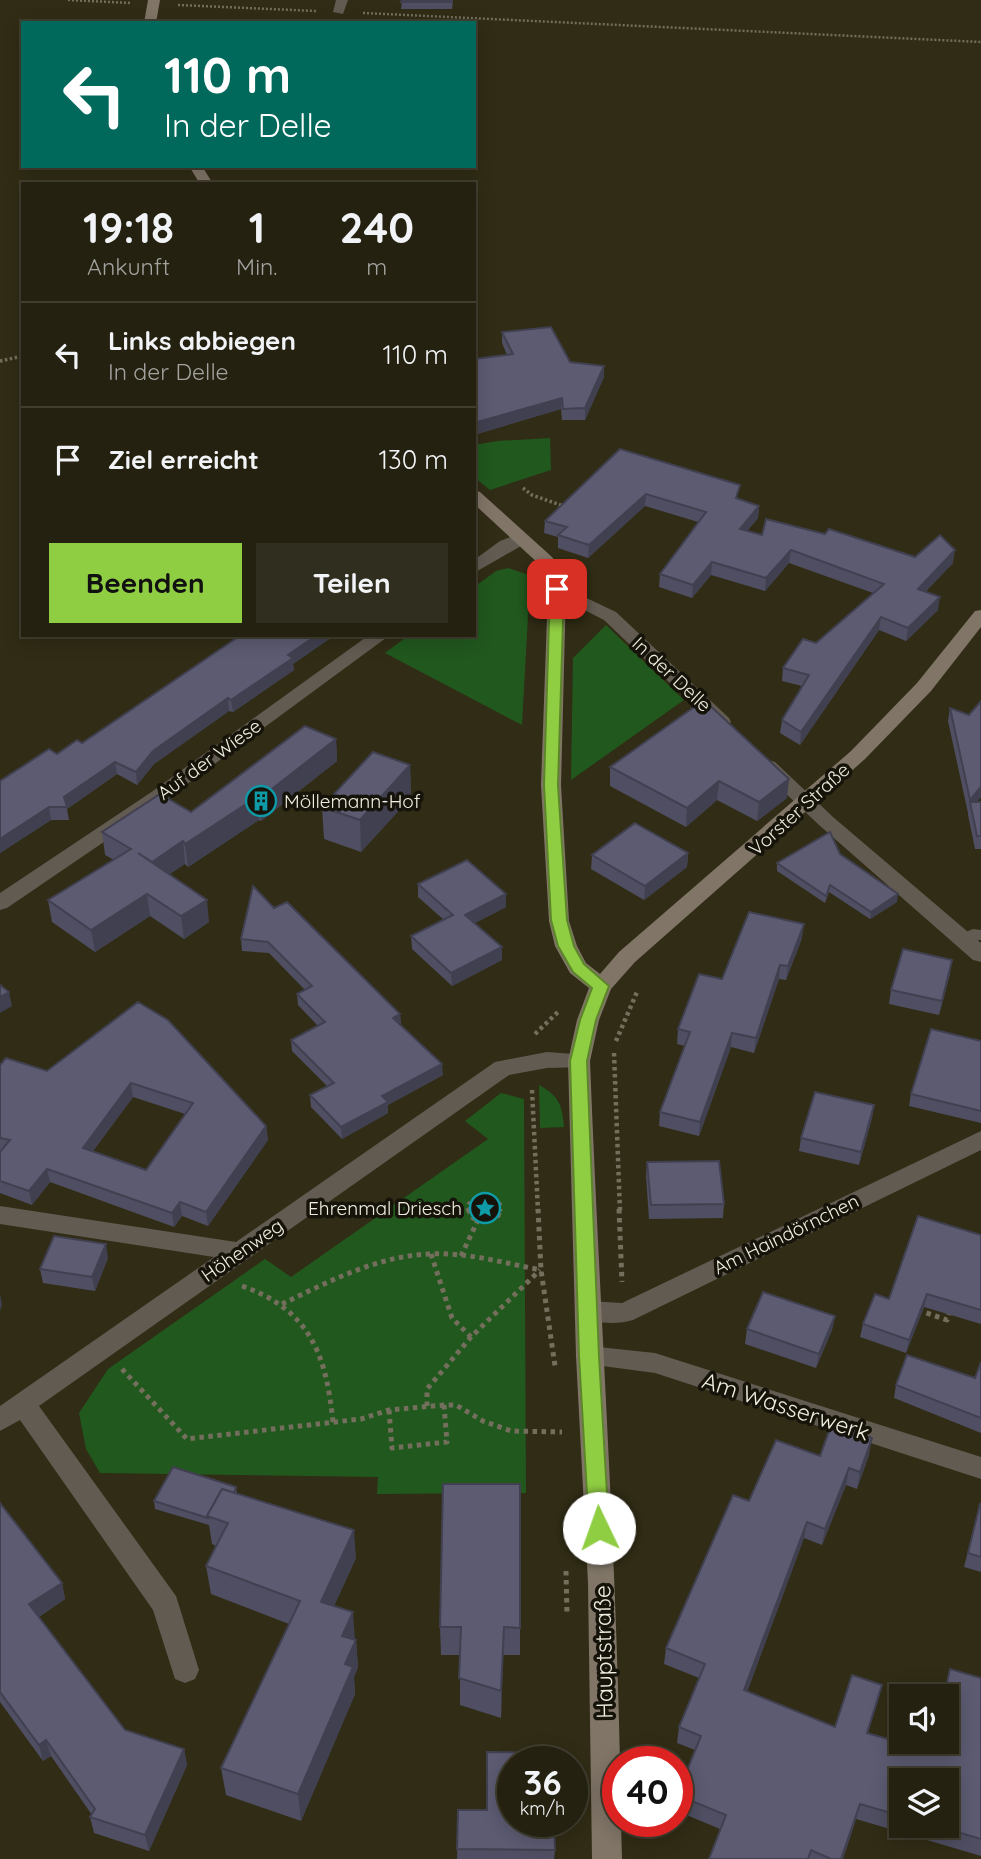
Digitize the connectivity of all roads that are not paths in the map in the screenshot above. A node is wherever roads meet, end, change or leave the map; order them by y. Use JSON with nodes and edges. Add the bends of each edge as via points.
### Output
{"nodes":[{"id":1,"x":154,"y":2,"type":"edge"},
{"id":2,"x":150,"y":21,"type":"edge"},
{"id":3,"x":476,"y":497,"type":"edge"},
{"id":4,"x":522,"y":538,"type":"junction"},
{"id":5,"x":476,"y":567,"type":"edge"},
{"id":6,"x":557,"y":589,"type":"junction"},
{"id":7,"x":981,"y":615,"type":"edge"},
{"id":8,"x":378,"y":637,"type":"edge"},
{"id":9,"x":732,"y":732,"type":"edge"},
{"id":10,"x":751,"y":749,"type":"edge"},
{"id":11,"x":806,"y":802,"type":"junction"},
{"id":12,"x":0,"y":903,"type":"edge"},
{"id":13,"x":971,"y":937,"type":"edge"},
{"id":14,"x":981,"y":956,"type":"edge"},
{"id":15,"x":601,"y":986,"type":"junction"},
{"id":16,"x":579,"y":1061,"type":"junction"},
{"id":17,"x":981,"y":1140,"type":"edge"},
{"id":18,"x":0,"y":1215,"type":"edge"},
{"id":19,"x":240,"y":1252,"type":"junction"},
{"id":20,"x":587,"y":1311,"type":"junction"},
{"id":21,"x":589,"y":1356,"type":"junction"},
{"id":22,"x":23,"y":1404,"type":"junction"},
{"id":23,"x":0,"y":1420,"type":"edge"},
{"id":24,"x":981,"y":1468,"type":"edge"},
{"id":25,"x":185,"y":1670,"type":"dead end"},
{"id":26,"x":607,"y":1859,"type":"edge"}],
"edges":[{"from":1,"to":2,"type":"street"},
{"from":3,"to":4,"type":"street"},
{"from":4,"to":5,"type":"street"},
{"from":4,"to":6,"type":"street","via":[[550,566]]},
{"from":6,"to":9,"type":"street","name":"In der Delle","via":[[610,616]]},
{"from":6,"to":15,"type":"street","via":[[551,785],[559,920],[578,968]]},
{"from":7,"to":11,"type":"street","name":"Vorster Straße","via":[[924,687]]},
{"from":8,"to":12,"type":"street","name":"Auf der Wiese","via":[[157,797]]},
{"from":10,"to":11,"type":"street"},
{"from":11,"to":13,"type":"street"},
{"from":11,"to":15,"type":"street","name":"Vorster Straße","via":[[626,957]]},
{"from":13,"to":14,"type":"street"},
{"from":15,"to":16,"type":"street","name":"Hauptstraße"},
{"from":16,"to":19,"type":"street","name":"Höhenweg","via":[[503,1068]]},
{"from":16,"to":20,"type":"street","name":"Hauptstraße"},
{"from":17,"to":20,"type":"street","name":"Am Haindörnchen","via":[[624,1313]]},
{"from":18,"to":19,"type":"street"},
{"from":19,"to":22,"type":"street","name":"Höhenweg"},
{"from":20,"to":21,"type":"street","name":"Hauptstraße"},
{"from":21,"to":24,"type":"street","name":"Am Wasserwerk","via":[[655,1363]]},
{"from":21,"to":26,"type":"street","name":"Hauptstraße","via":[[602,1583]]},
{"from":22,"to":23,"type":"street","name":"Höhenweg"},
{"from":22,"to":25,"type":"street","via":[[166,1605]]}]}
